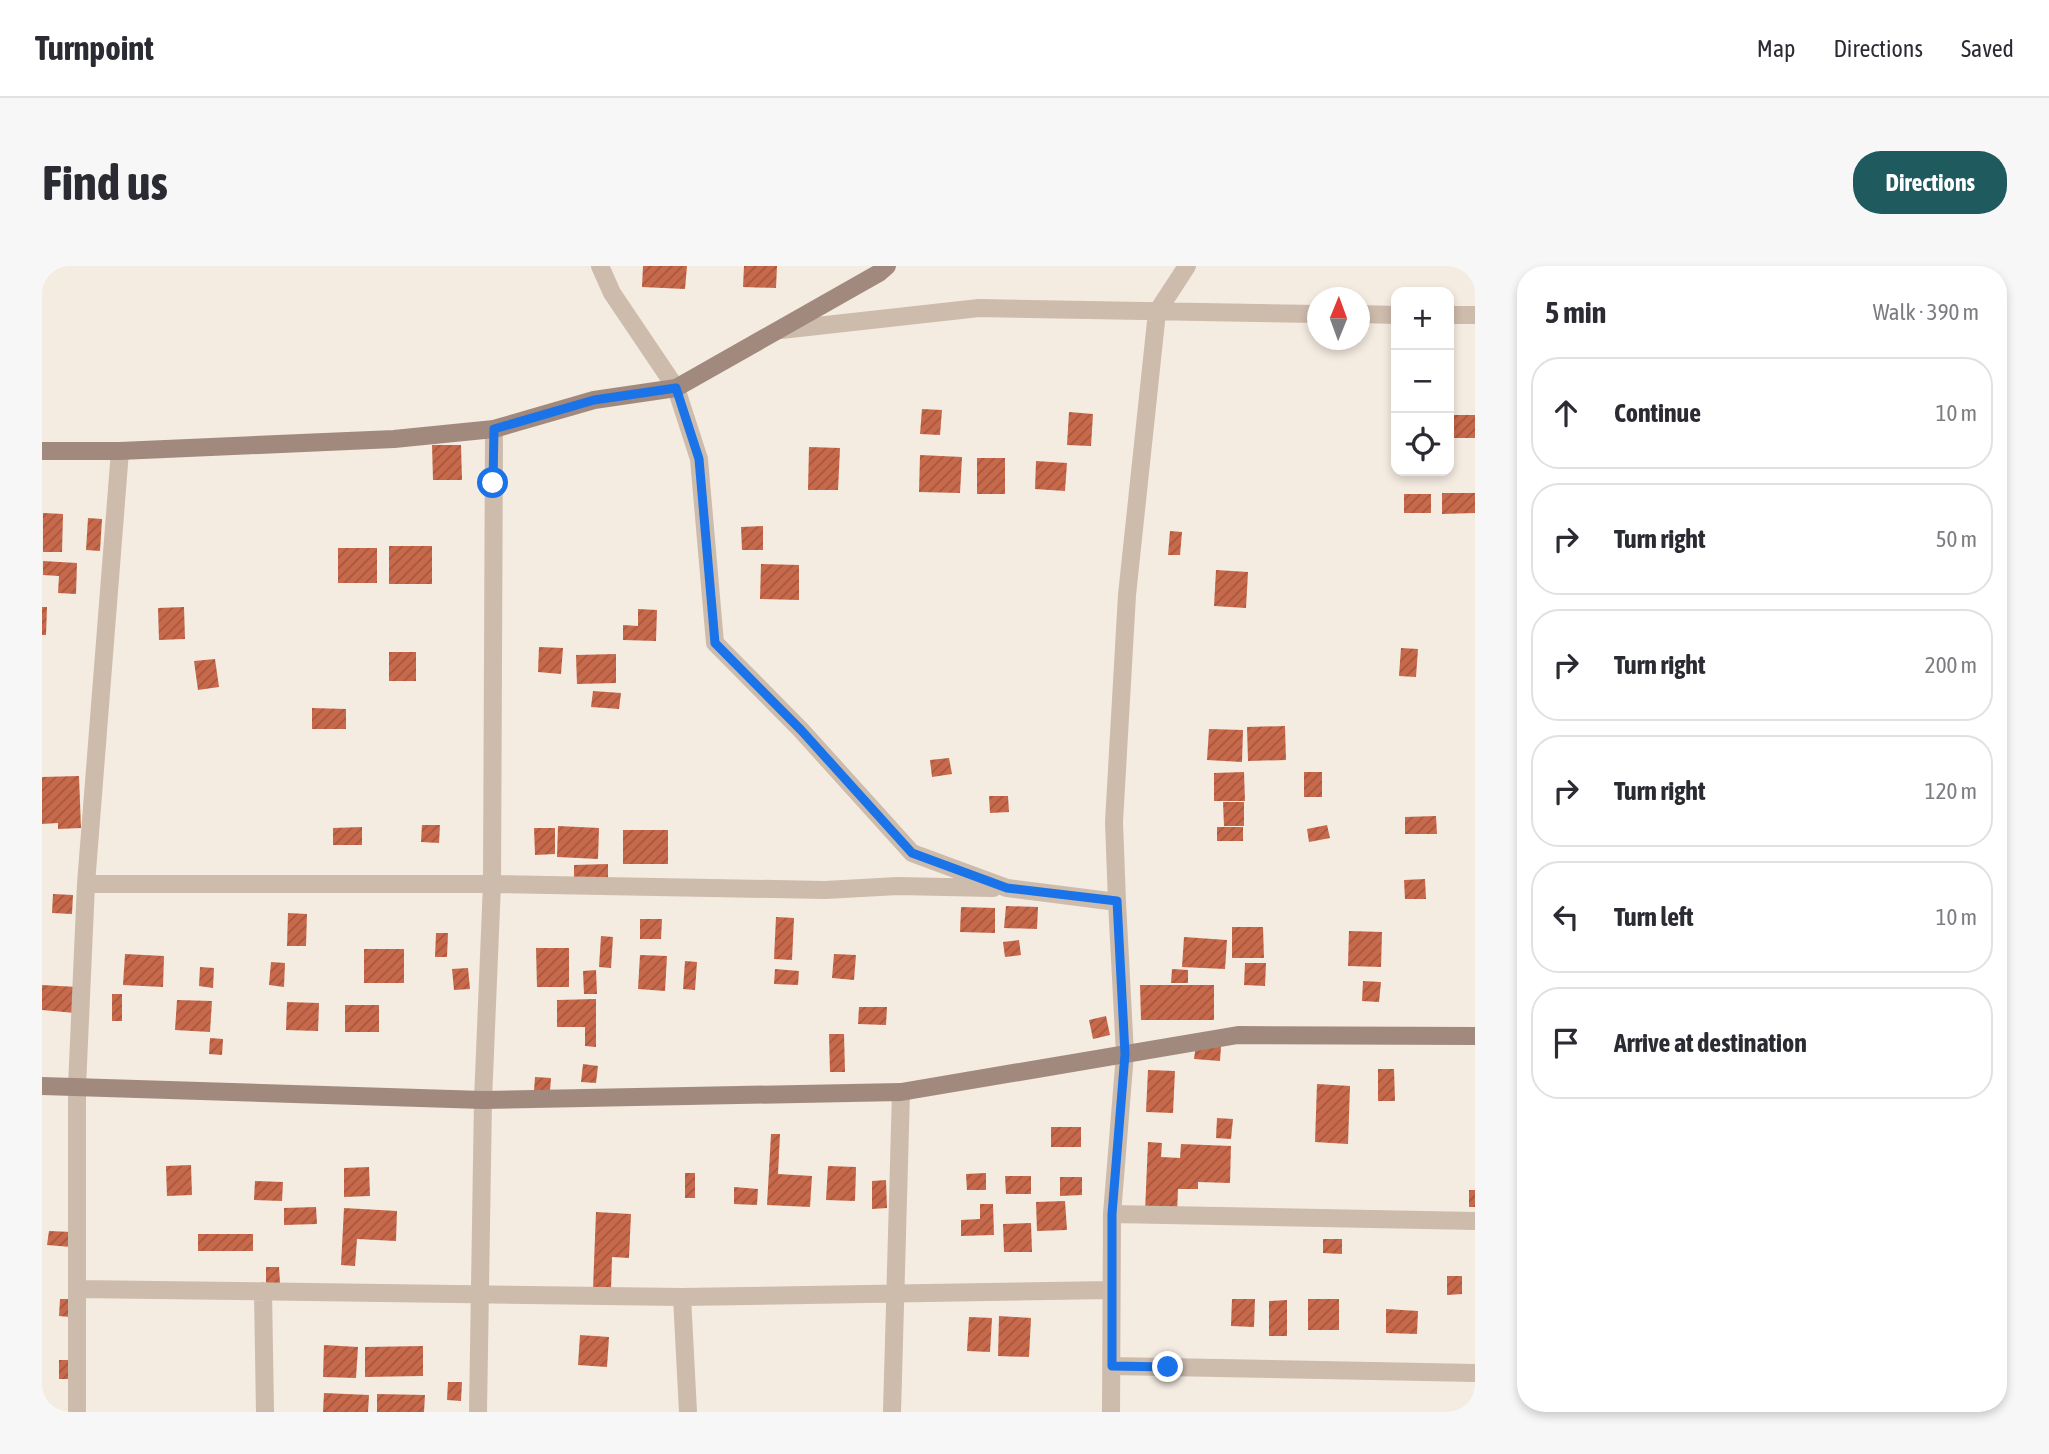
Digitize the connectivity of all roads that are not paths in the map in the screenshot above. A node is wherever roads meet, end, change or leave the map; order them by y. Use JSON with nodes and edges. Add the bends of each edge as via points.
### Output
{"nodes":[{"id":1,"x":600,"y":266,"type":"edge"},
{"id":2,"x":887,"y":266,"type":"edge"},
{"id":3,"x":1187,"y":266,"type":"edge"},
{"id":4,"x":1157,"y":312,"type":"junction"},
{"id":5,"x":1307,"y":314,"type":"edge"},
{"id":6,"x":1370,"y":314,"type":"edge"},
{"id":7,"x":1391,"y":315,"type":"edge"},
{"id":8,"x":1454,"y":315,"type":"edge"},
{"id":9,"x":1475,"y":315,"type":"edge"},
{"id":10,"x":781,"y":330,"type":"junction"},
{"id":11,"x":676,"y":388,"type":"junction"},
{"id":12,"x":494,"y":429,"type":"junction"},
{"id":13,"x":120,"y":451,"type":"junction"},
{"id":14,"x":42,"y":452,"type":"edge"},
{"id":15,"x":86,"y":884,"type":"junction"},
{"id":16,"x":492,"y":884,"type":"junction"},
{"id":17,"x":1007,"y":888,"type":"junction"},
{"id":18,"x":1117,"y":901,"type":"junction"},
{"id":19,"x":1475,"y":1036,"type":"edge"},
{"id":20,"x":1125,"y":1054,"type":"junction"},
{"id":21,"x":42,"y":1086,"type":"edge"},
{"id":22,"x":77,"y":1087,"type":"junction"},
{"id":23,"x":901,"y":1092,"type":"junction"},
{"id":24,"x":483,"y":1100,"type":"junction"},
{"id":25,"x":1112,"y":1214,"type":"junction"},
{"id":26,"x":1475,"y":1222,"type":"edge"},
{"id":27,"x":77,"y":1289,"type":"junction"},
{"id":28,"x":1111,"y":1290,"type":"junction"},
{"id":29,"x":263,"y":1291,"type":"junction"},
{"id":30,"x":893,"y":1292,"type":"junction"},
{"id":31,"x":478,"y":1296,"type":"junction"},
{"id":32,"x":682,"y":1297,"type":"junction"},
{"id":33,"x":1112,"y":1366,"type":"junction"},
{"id":34,"x":1475,"y":1373,"type":"edge"},
{"id":35,"x":77,"y":1412,"type":"edge"},
{"id":36,"x":265,"y":1412,"type":"edge"},
{"id":37,"x":478,"y":1412,"type":"edge"},
{"id":38,"x":688,"y":1412,"type":"edge"},
{"id":39,"x":891,"y":1412,"type":"edge"},
{"id":40,"x":1111,"y":1412,"type":"edge"}],
"edges":[{"from":1,"to":11,"type":"street","via":[[612,293]]},
{"from":2,"to":10,"type":"street"},
{"from":3,"to":4,"type":"street"},
{"from":4,"to":5,"type":"street"},
{"from":4,"to":10,"type":"street","via":[[979,308]]},
{"from":4,"to":18,"type":"street","via":[[1127,595],[1114,822]]},
{"from":6,"to":7,"type":"street"},
{"from":8,"to":9,"type":"street"},
{"from":10,"to":11,"type":"street"},
{"from":11,"to":12,"type":"street","via":[[594,400]]},
{"from":11,"to":17,"type":"street","via":[[699,459],[715,643],[912,853]]},
{"from":12,"to":13,"type":"street","via":[[394,439]]},
{"from":12,"to":16,"type":"street"},
{"from":13,"to":14,"type":"street"},
{"from":13,"to":15,"type":"street"},
{"from":15,"to":16,"type":"street"},
{"from":15,"to":22,"type":"street"},
{"from":16,"to":17,"type":"street"},
{"from":16,"to":24,"type":"street"},
{"from":17,"to":18,"type":"street"},
{"from":18,"to":20,"type":"street"},
{"from":19,"to":20,"type":"street","via":[[1238,1035]]},
{"from":20,"to":23,"type":"street"},
{"from":20,"to":25,"type":"street"},
{"from":21,"to":22,"type":"street"},
{"from":22,"to":24,"type":"street"},
{"from":22,"to":27,"type":"street"},
{"from":23,"to":24,"type":"street"},
{"from":23,"to":30,"type":"street"},
{"from":24,"to":31,"type":"street"},
{"from":25,"to":26,"type":"street"},
{"from":25,"to":28,"type":"street"},
{"from":27,"to":29,"type":"street"},
{"from":27,"to":35,"type":"street"},
{"from":28,"to":30,"type":"street"},
{"from":28,"to":33,"type":"street"},
{"from":29,"to":31,"type":"street"},
{"from":29,"to":36,"type":"street"},
{"from":30,"to":32,"type":"street"},
{"from":30,"to":39,"type":"street"},
{"from":31,"to":32,"type":"street"},
{"from":31,"to":37,"type":"street"},
{"from":32,"to":38,"type":"street"},
{"from":33,"to":34,"type":"street"},
{"from":33,"to":40,"type":"street"}]}
